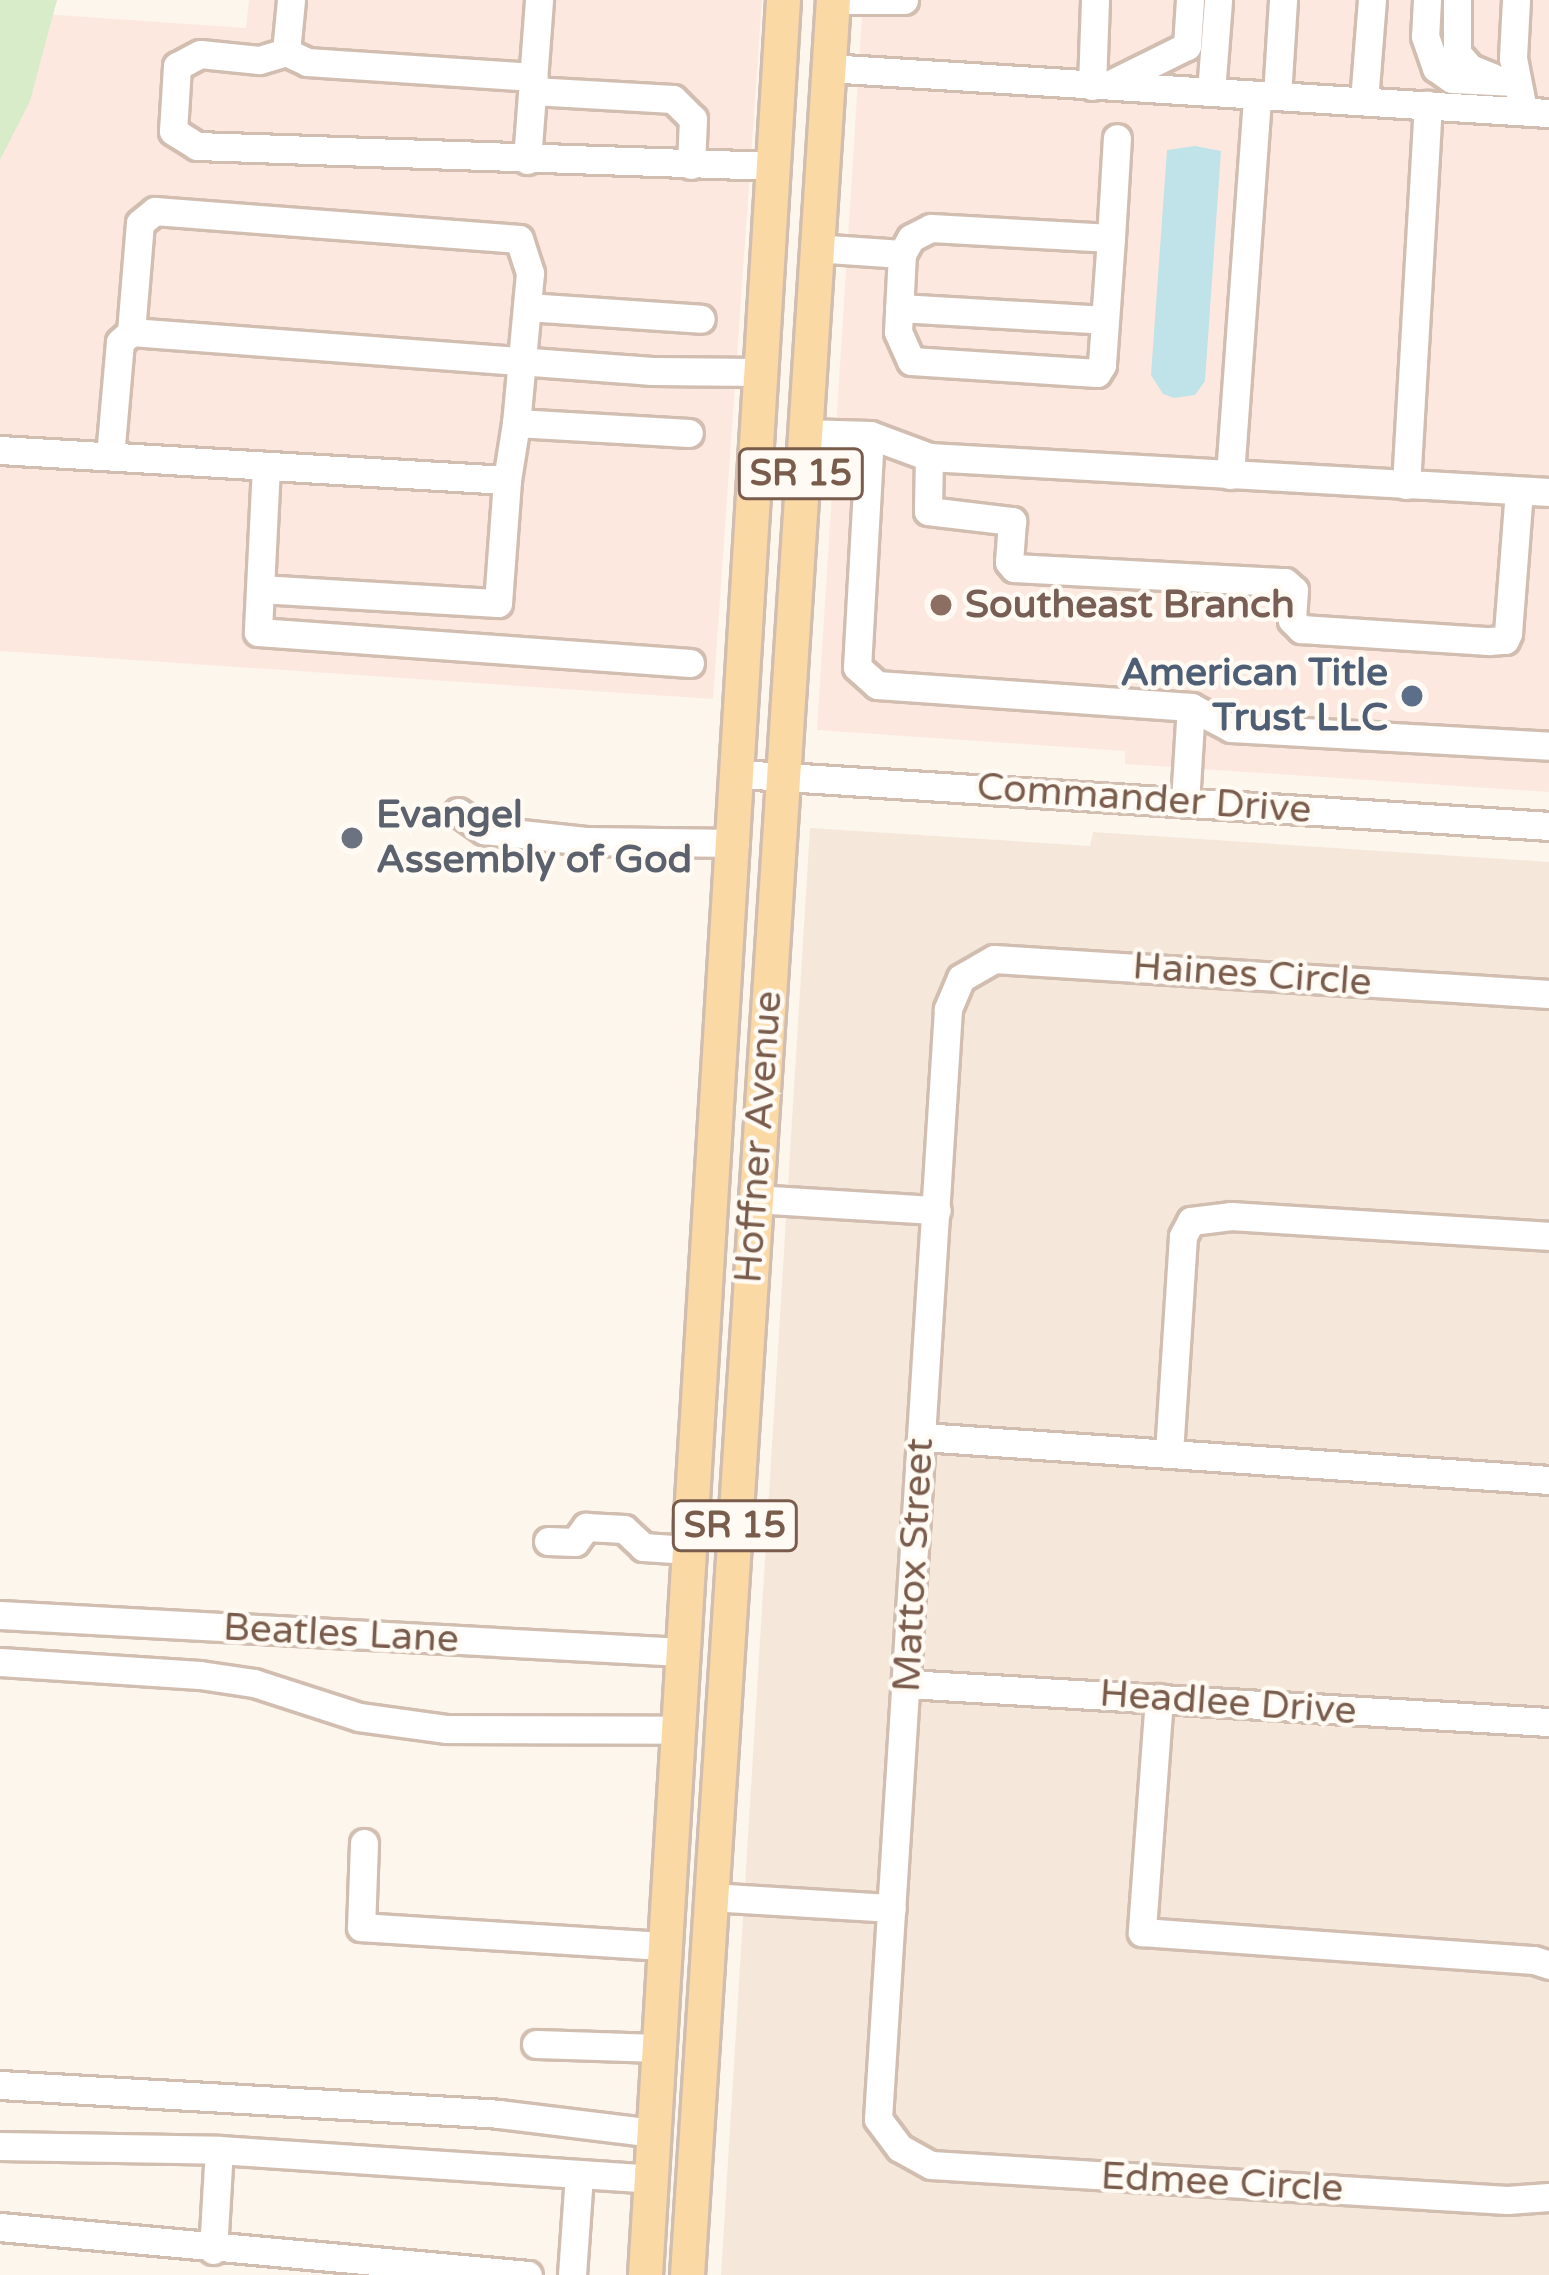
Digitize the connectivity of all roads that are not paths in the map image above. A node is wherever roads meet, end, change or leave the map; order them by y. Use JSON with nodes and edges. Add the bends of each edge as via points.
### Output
{"nodes":[{"id":1,"x":291,"y":0,"type":"edge"},
{"id":2,"x":538,"y":0,"type":"edge"},
{"id":3,"x":783,"y":0,"type":"edge"},
{"id":4,"x":833,"y":0,"type":"edge"},
{"id":5,"x":846,"y":0,"type":"edge"},
{"id":6,"x":904,"y":0,"type":"edge"},
{"id":7,"x":1095,"y":0,"type":"edge"},
{"id":8,"x":1190,"y":0,"type":"edge"},
{"id":9,"x":1218,"y":0,"type":"edge"},
{"id":10,"x":1282,"y":0,"type":"edge"},
{"id":11,"x":1372,"y":0,"type":"edge"},
{"id":12,"x":1427,"y":0,"type":"edge"},
{"id":13,"x":1457,"y":0,"type":"edge"},
{"id":14,"x":1516,"y":0,"type":"edge"},
{"id":15,"x":286,"y":52,"type":"junction"},
{"id":16,"x":827,"y":68,"type":"junction"},
{"id":17,"x":1509,"y":81,"type":"junction"},
{"id":18,"x":533,"y":84,"type":"junction"},
{"id":19,"x":1106,"y":84,"type":"junction"},
{"id":20,"x":1211,"y":92,"type":"junction"},
{"id":21,"x":1267,"y":96,"type":"junction"},
{"id":22,"x":1364,"y":101,"type":"junction"},
{"id":23,"x":1429,"y":105,"type":"junction"},
{"id":24,"x":1540,"y":112,"type":"edge"},
{"id":25,"x":1118,"y":138,"type":"dead end"},
{"id":26,"x":527,"y":160,"type":"junction"},
{"id":27,"x":692,"y":165,"type":"junction"},
{"id":28,"x":774,"y":166,"type":"junction"},
{"id":29,"x":1111,"y":238,"type":"junction"},
{"id":30,"x":814,"y":248,"type":"junction"},
{"id":31,"x":902,"y":254,"type":"junction"},
{"id":32,"x":527,"y":308,"type":"junction"},
{"id":33,"x":899,"y":308,"type":"junction"},
{"id":34,"x":700,"y":319,"type":"dead end"},
{"id":35,"x":1105,"y":320,"type":"junction"},
{"id":36,"x":131,"y":332,"type":"junction"},
{"id":37,"x":522,"y":362,"type":"junction"},
{"id":38,"x":760,"y":372,"type":"junction"},
{"id":39,"x":516,"y":423,"type":"junction"},
{"id":40,"x":689,"y":433,"type":"dead end"},
{"id":41,"x":804,"y":433,"type":"junction"},
{"id":42,"x":870,"y":435,"type":"junction"},
{"id":43,"x":0,"y":450,"type":"edge"},
{"id":44,"x":110,"y":456,"type":"junction"},
{"id":45,"x":929,"y":457,"type":"junction"},
{"id":46,"x":266,"y":466,"type":"junction"},
{"id":47,"x":1230,"y":475,"type":"junction"},
{"id":48,"x":507,"y":480,"type":"junction"},
{"id":49,"x":1406,"y":485,"type":"junction"},
{"id":50,"x":1519,"y":491,"type":"junction"},
{"id":51,"x":1549,"y":492,"type":"edge"},
{"id":52,"x":260,"y":589,"type":"junction"},
{"id":53,"x":498,"y":603,"type":"junction"},
{"id":54,"x":494,"y":651,"type":"junction"},
{"id":55,"x":690,"y":663,"type":"dead end"},
{"id":56,"x":1191,"y":707,"type":"junction"},
{"id":57,"x":1549,"y":746,"type":"edge"},
{"id":58,"x":740,"y":774,"type":"junction"},
{"id":59,"x":782,"y":776,"type":"junction"},
{"id":60,"x":1185,"y":802,"type":"junction"},
{"id":61,"x":458,"y":812,"type":"dead end"},
{"id":62,"x":1549,"y":826,"type":"edge"},
{"id":63,"x":735,"y":843,"type":"junction"},
{"id":64,"x":961,"y":978,"type":"joint"},
{"id":65,"x":1549,"y":994,"type":"edge"},
{"id":66,"x":755,"y":1199,"type":"junction"},
{"id":67,"x":937,"y":1210,"type":"junction"},
{"id":68,"x":1549,"y":1236,"type":"edge"},
{"id":69,"x":922,"y":1437,"type":"junction"},
{"id":70,"x":1168,"y":1454,"type":"junction"},
{"id":71,"x":1549,"y":1480,"type":"edge"},
{"id":72,"x":548,"y":1541,"type":"dead end"},
{"id":73,"x":689,"y":1550,"type":"junction"},
{"id":74,"x":0,"y":1615,"type":"edge"},
{"id":75,"x":682,"y":1652,"type":"junction"},
{"id":76,"x":0,"y":1662,"type":"edge"},
{"id":77,"x":907,"y":1684,"type":"junction"},
{"id":78,"x":1159,"y":1698,"type":"junction"},
{"id":79,"x":1549,"y":1722,"type":"edge"},
{"id":80,"x":678,"y":1730,"type":"junction"},
{"id":81,"x":364,"y":1844,"type":"dead end"},
{"id":82,"x":711,"y":1897,"type":"junction"},
{"id":83,"x":892,"y":1908,"type":"junction"},
{"id":84,"x":665,"y":1946,"type":"junction"},
{"id":85,"x":1549,"y":1965,"type":"edge"},
{"id":86,"x":536,"y":2044,"type":"dead end"},
{"id":87,"x":659,"y":2048,"type":"junction"},
{"id":88,"x":0,"y":2085,"type":"edge"},
{"id":89,"x":654,"y":2134,"type":"junction"},
{"id":90,"x":0,"y":2146,"type":"edge"},
{"id":91,"x":900,"y":2148,"type":"joint"},
{"id":92,"x":219,"y":2150,"type":"junction"},
{"id":93,"x":579,"y":2174,"type":"junction"},
{"id":94,"x":651,"y":2179,"type":"junction"},
{"id":95,"x":693,"y":2189,"type":"junction"},
{"id":96,"x":1549,"y":2198,"type":"edge"},
{"id":97,"x":0,"y":2227,"type":"edge"},
{"id":98,"x":213,"y":2250,"type":"junction"},
{"id":99,"x":528,"y":2275,"type":"edge"},
{"id":100,"x":572,"y":2275,"type":"edge"},
{"id":101,"x":645,"y":2275,"type":"edge"},
{"id":102,"x":688,"y":2275,"type":"edge"}],
"edges":[{"from":1,"to":15,"type":"street"},
{"from":2,"to":18,"type":"street"},
{"from":3,"to":28,"type":"main road","name":"Hoffner Avenue","number":"SR 15"},
{"from":4,"to":16,"type":"main road","name":"Hoffner Avenue","number":"SR 15"},
{"from":5,"to":6,"type":"street"},
{"from":7,"to":19,"type":"street"},
{"from":8,"to":19,"type":"street","via":[[1187,46]]},
{"from":9,"to":20,"type":"street"},
{"from":10,"to":21,"type":"street"},
{"from":11,"to":22,"type":"street"},
{"from":12,"to":17,"type":"street","via":[[1425,36],[1436,68],[1452,79]]},
{"from":13,"to":17,"type":"street","via":[[1457,53],[1470,68]]},
{"from":14,"to":17,"type":"street"},
{"from":15,"to":18,"type":"street","via":[[308,62]]},
{"from":15,"to":26,"type":"street","via":[[259,60],[200,54],[177,66],[173,131],[197,146]]},
{"from":16,"to":19,"type":"street"},
{"from":16,"to":30,"type":"main road","name":"Hoffner Avenue","number":"SR 15"},
{"from":17,"to":24,"type":"street"},
{"from":18,"to":26,"type":"street"},
{"from":18,"to":27,"type":"street","via":[[674,99],[693,118]]},
{"from":19,"to":20,"type":"street"},
{"from":20,"to":21,"type":"street"},
{"from":21,"to":22,"type":"street"},
{"from":21,"to":47,"type":"street"},
{"from":22,"to":23,"type":"street"},
{"from":23,"to":24,"type":"street"},
{"from":23,"to":49,"type":"street"},
{"from":25,"to":29,"type":"street"},
{"from":26,"to":27,"type":"street"},
{"from":27,"to":28,"type":"street"},
{"from":28,"to":38,"type":"main road","name":"Hoffner Avenue","number":"SR 15"},
{"from":29,"to":31,"type":"street","via":[[932,228],[911,238]]},
{"from":29,"to":35,"type":"street"},
{"from":30,"to":31,"type":"street"},
{"from":30,"to":41,"type":"main road","name":"Hoffner Avenue","number":"SR 15"},
{"from":31,"to":33,"type":"street"},
{"from":32,"to":34,"type":"street"},
{"from":32,"to":36,"type":"street","via":[[528,254],[519,239],[155,211],[140,223]]},
{"from":32,"to":37,"type":"street"},
{"from":33,"to":35,"type":"street"},
{"from":33,"to":35,"type":"street","via":[[898,332],[911,361],[982,370],[1089,376],[1102,365]]},
{"from":36,"to":37,"type":"street"},
{"from":36,"to":44,"type":"street","via":[[120,342]]},
{"from":37,"to":38,"type":"street"},
{"from":37,"to":39,"type":"street"},
{"from":38,"to":58,"type":"main road","name":"Hoffner Avenue","number":"SR 15"},
{"from":39,"to":40,"type":"street"},
{"from":39,"to":48,"type":"street"},
{"from":41,"to":42,"type":"street"},
{"from":41,"to":59,"type":"main road","name":"Hoffner Avenue","number":"SR 15"},
{"from":42,"to":45,"type":"street"},
{"from":42,"to":56,"type":"street","via":[[857,667],[877,685]]},
{"from":43,"to":44,"type":"street"},
{"from":44,"to":46,"type":"street"},
{"from":45,"to":47,"type":"street"},
{"from":45,"to":50,"type":"street","via":[[928,511],[1012,520],[1014,568],[1286,582],[1301,629],[1490,641],[1508,633]]},
{"from":46,"to":48,"type":"street"},
{"from":46,"to":52,"type":"street"},
{"from":47,"to":49,"type":"street"},
{"from":48,"to":53,"type":"street"},
{"from":49,"to":50,"type":"street"},
{"from":50,"to":51,"type":"street"},
{"from":52,"to":53,"type":"street"},
{"from":52,"to":54,"type":"street","via":[[258,632],[272,637]]},
{"from":53,"to":54,"type":"street"},
{"from":54,"to":55,"type":"street"},
{"from":56,"to":57,"type":"street","via":[[1231,728]]},
{"from":56,"to":60,"type":"street"},
{"from":58,"to":59,"type":"street","name":"Commander Drive"},
{"from":58,"to":63,"type":"main road","name":"Hoffner Avenue","number":"SR 15"},
{"from":59,"to":60,"type":"street","name":"Commander Drive"},
{"from":59,"to":66,"type":"main road","name":"Hoffner Avenue","number":"SR 15"},
{"from":60,"to":62,"type":"street","name":"Commander Drive"},
{"from":61,"to":63,"type":"street","via":[[484,830]]},
{"from":63,"to":73,"type":"main road","name":"Hoffner Avenue","number":"SR 15"},
{"from":64,"to":65,"type":"street","name":"Haines Circle","via":[[994,959]]},
{"from":64,"to":67,"type":"street","name":"Mattox Street","via":[[948,1009]]},
{"from":66,"to":67,"type":"street"},
{"from":66,"to":82,"type":"main road","name":"Hoffner Avenue","number":"SR 15"},
{"from":67,"to":69,"type":"street","name":"Mattox Street"},
{"from":68,"to":70,"type":"street","via":[[1232,1216],[1192,1221],[1183,1236]]},
{"from":69,"to":70,"type":"street"},
{"from":69,"to":77,"type":"street","name":"Mattox Street"},
{"from":70,"to":71,"type":"street"},
{"from":72,"to":73,"type":"street","via":[[575,1542],[586,1527],[624,1528],[643,1547]]},
{"from":73,"to":75,"type":"main road","name":"Hoffner Avenue","number":"SR 15"},
{"from":74,"to":75,"type":"street","name":"Beatles Lane"},
{"from":75,"to":80,"type":"main road","name":"Hoffner Avenue","number":"SR 15"},
{"from":75,"to":82,"type":"main road","via":[[699,1681],[685,1849]]},
{"from":76,"to":80,"type":"street","via":[[254,1683],[359,1717],[447,1729]]},
{"from":77,"to":78,"type":"street","name":"Headlee Drive"},
{"from":77,"to":83,"type":"street","name":"Mattox Street"},
{"from":78,"to":79,"type":"street","name":"Headlee Drive"},
{"from":78,"to":85,"type":"street","via":[[1142,1932]]},
{"from":80,"to":84,"type":"main road","name":"Hoffner Avenue","number":"SR 15"},
{"from":81,"to":84,"type":"street","via":[[361,1927]]},
{"from":82,"to":83,"type":"street"},
{"from":82,"to":95,"type":"main road","name":"Hoffner Avenue","number":"SR 15"},
{"from":83,"to":91,"type":"street","name":"Mattox Street","via":[[878,2119]]},
{"from":84,"to":87,"type":"main road","name":"Hoffner Avenue","number":"SR 15"},
{"from":84,"to":95,"type":"main road","via":[[685,1975],[680,2164]]},
{"from":86,"to":87,"type":"street"},
{"from":87,"to":89,"type":"main road","name":"Hoffner Avenue","number":"SR 15"},
{"from":88,"to":89,"type":"street","via":[[499,2114]]},
{"from":89,"to":94,"type":"main road","name":"Hoffner Avenue","number":"SR 15"},
{"from":90,"to":92,"type":"street"},
{"from":91,"to":96,"type":"street","name":"Edmee Circle","via":[[931,2165]]},
{"from":92,"to":93,"type":"street"},
{"from":92,"to":98,"type":"street"},
{"from":93,"to":94,"type":"street"},
{"from":93,"to":100,"type":"street"},
{"from":94,"to":101,"type":"main road","name":"Hoffner Avenue","number":"SR 15"},
{"from":95,"to":102,"type":"main road","name":"Hoffner Avenue","number":"SR 15"},
{"from":97,"to":98,"type":"street"},
{"from":98,"to":99,"type":"street"}]}
